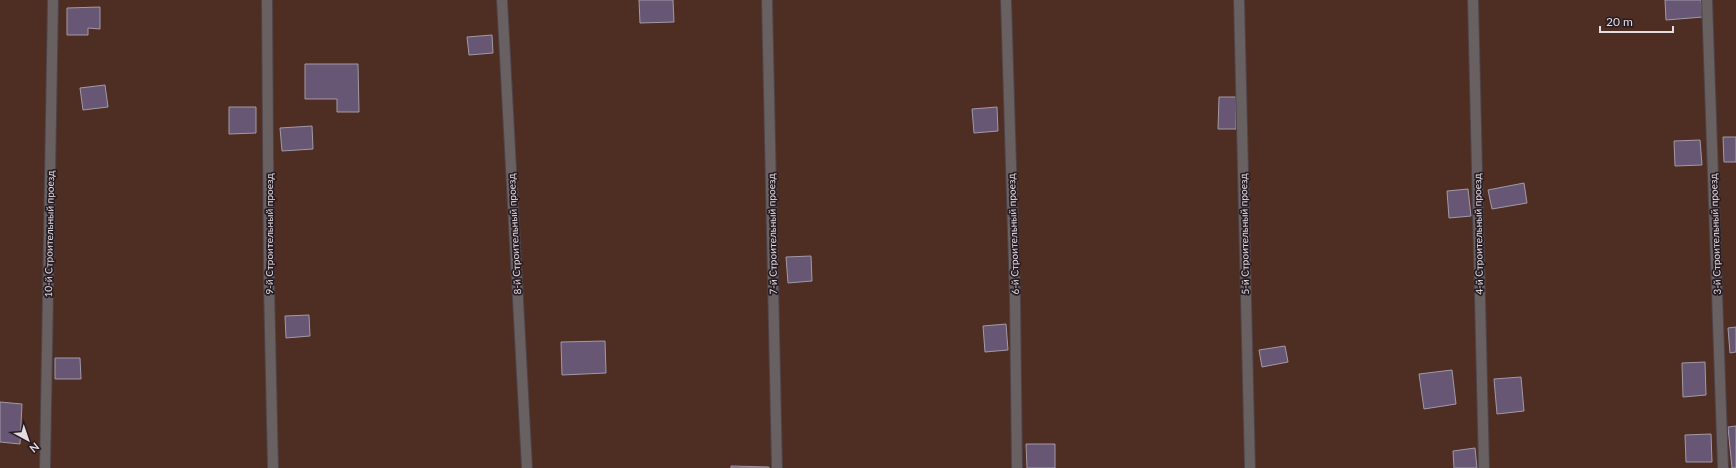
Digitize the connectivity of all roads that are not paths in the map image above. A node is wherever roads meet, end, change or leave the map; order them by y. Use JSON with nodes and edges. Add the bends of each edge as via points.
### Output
{"nodes":[{"id":1,"x":53,"y":0,"type":"edge"},
{"id":2,"x":267,"y":0,"type":"edge"},
{"id":3,"x":502,"y":0,"type":"edge"},
{"id":4,"x":767,"y":0,"type":"edge"},
{"id":5,"x":1006,"y":0,"type":"edge"},
{"id":6,"x":1239,"y":0,"type":"edge"},
{"id":7,"x":1473,"y":0,"type":"edge"},
{"id":8,"x":1707,"y":0,"type":"edge"},
{"id":9,"x":45,"y":468,"type":"edge"},
{"id":10,"x":273,"y":468,"type":"edge"},
{"id":11,"x":527,"y":468,"type":"edge"},
{"id":12,"x":777,"y":468,"type":"edge"},
{"id":13,"x":1017,"y":468,"type":"edge"},
{"id":14,"x":1250,"y":468,"type":"edge"},
{"id":15,"x":1484,"y":468,"type":"edge"},
{"id":16,"x":1723,"y":468,"type":"edge"}],
"edges":[{"from":1,"to":9,"type":"lane","name":"10-й Строительный проезд"},
{"from":2,"to":10,"type":"lane","name":"9-й Строительный проезд"},
{"from":3,"to":11,"type":"lane","name":"8-й Строительный проезд"},
{"from":4,"to":12,"type":"lane","name":"7-й Строительный проезд"},
{"from":5,"to":13,"type":"lane","name":"6-й Строительный проезд"},
{"from":6,"to":14,"type":"lane","name":"5-й Строительный проезд"},
{"from":7,"to":15,"type":"lane","name":"4-й Строительный проезд"},
{"from":8,"to":16,"type":"lane","name":"3-й Строительный проезд"}]}
